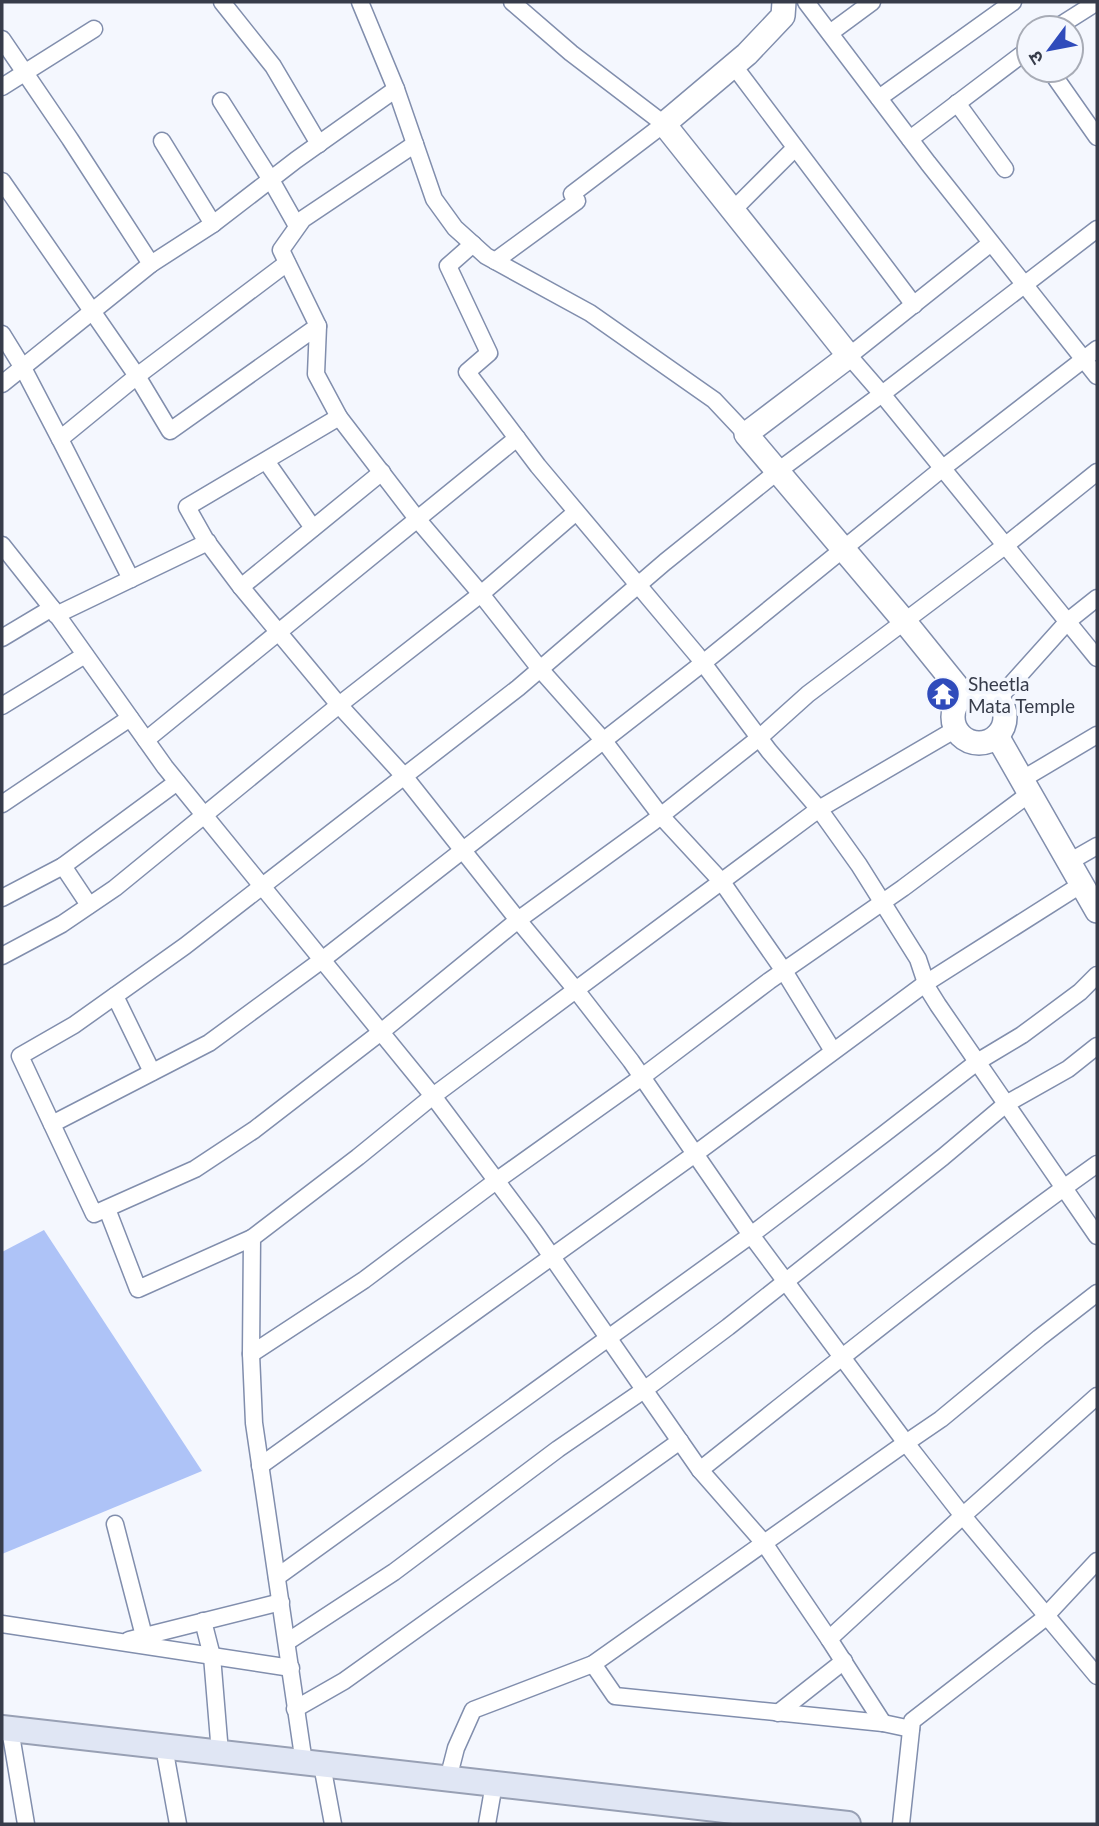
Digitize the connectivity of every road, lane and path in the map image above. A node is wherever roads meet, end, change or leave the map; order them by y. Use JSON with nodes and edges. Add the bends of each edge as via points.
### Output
{"nodes":[{"id":1,"x":222,"y":2,"type":"edge"},
{"id":2,"x":360,"y":2,"type":"edge"},
{"id":3,"x":512,"y":2,"type":"edge"},
{"id":4,"x":784,"y":2,"type":"edge"},
{"id":5,"x":806,"y":2,"type":"edge"},
{"id":6,"x":872,"y":2,"type":"edge"},
{"id":7,"x":1013,"y":2,"type":"edge"},
{"id":8,"x":1097,"y":2,"type":"edge"},
{"id":9,"x":1078,"y":14,"type":"edge"},
{"id":10,"x":94,"y":29,"type":"dead end"},
{"id":11,"x":830,"y":33,"type":"junction"},
{"id":12,"x":2,"y":38,"type":"edge"},
{"id":13,"x":1015,"y":60,"type":"edge"},
{"id":14,"x":734,"y":66,"type":"junction"},
{"id":15,"x":25,"y":72,"type":"junction"},
{"id":16,"x":1059,"y":84,"type":"edge"},
{"id":17,"x":2,"y":86,"type":"edge"},
{"id":18,"x":396,"y":89,"type":"junction"},
{"id":19,"x":879,"y":98,"type":"junction"},
{"id":20,"x":221,"y":101,"type":"dead end"},
{"id":21,"x":957,"y":103,"type":"junction"},
{"id":22,"x":664,"y":124,"type":"junction"},
{"id":23,"x":1097,"y":137,"type":"edge"},
{"id":24,"x":910,"y":139,"type":"junction"},
{"id":25,"x":162,"y":141,"type":"dead end"},
{"id":26,"x":319,"y":144,"type":"junction"},
{"id":27,"x":415,"y":144,"type":"junction"},
{"id":28,"x":795,"y":148,"type":"junction"},
{"id":29,"x":1005,"y":169,"type":"dead end"},
{"id":30,"x":271,"y":180,"type":"junction"},
{"id":31,"x":2,"y":181,"type":"edge"},
{"id":32,"x":733,"y":210,"type":"junction"},
{"id":33,"x":213,"y":225,"type":"junction"},
{"id":34,"x":297,"y":226,"type":"junction"},
{"id":35,"x":1097,"y":229,"type":"edge"},
{"id":36,"x":992,"y":243,"type":"junction"},
{"id":37,"x":473,"y":244,"type":"junction"},
{"id":38,"x":495,"y":261,"type":"junction"},
{"id":39,"x":287,"y":263,"type":"junction"},
{"id":40,"x":151,"y":264,"type":"junction"},
{"id":41,"x":1024,"y":284,"type":"junction"},
{"id":42,"x":914,"y":305,"type":"junction"},
{"id":43,"x":93,"y":312,"type":"junction"},
{"id":44,"x":318,"y":326,"type":"junction"},
{"id":45,"x":2,"y":334,"type":"edge"},
{"id":46,"x":1097,"y":349,"type":"edge"},
{"id":47,"x":849,"y":356,"type":"junction"},
{"id":48,"x":1084,"y":359,"type":"junction"},
{"id":49,"x":23,"y":368,"type":"junction"},
{"id":50,"x":137,"y":376,"type":"junction"},
{"id":51,"x":1097,"y":376,"type":"edge"},
{"id":52,"x":2,"y":384,"type":"edge"},
{"id":53,"x":882,"y":394,"type":"junction"},
{"id":54,"x":339,"y":417,"type":"junction"},
{"id":55,"x":746,"y":434,"type":"junction"},
{"id":56,"x":517,"y":438,"type":"junction"},
{"id":57,"x":60,"y":439,"type":"junction"},
{"id":58,"x":266,"y":461,"type":"junction"},
{"id":59,"x":943,"y":468,"type":"junction"},
{"id":60,"x":778,"y":471,"type":"junction"},
{"id":61,"x":382,"y":472,"type":"junction"},
{"id":62,"x":1097,"y":472,"type":"edge"},
{"id":63,"x":576,"y":512,"type":"junction"},
{"id":64,"x":418,"y":520,"type":"junction"},
{"id":65,"x":313,"y":528,"type":"junction"},
{"id":66,"x":208,"y":542,"type":"junction"},
{"id":67,"x":2,"y":545,"type":"edge"},
{"id":68,"x":1006,"y":545,"type":"junction"},
{"id":69,"x":844,"y":549,"type":"junction"},
{"id":70,"x":131,"y":579,"type":"junction"},
{"id":71,"x":637,"y":586,"type":"junction"},
{"id":72,"x":241,"y":587,"type":"junction"},
{"id":73,"x":481,"y":594,"type":"junction"},
{"id":74,"x":1097,"y":598,"type":"edge"},
{"id":75,"x":54,"y":611,"type":"junction"},
{"id":76,"x":1068,"y":621,"type":"junction"},
{"id":77,"x":905,"y":622,"type":"junction"},
{"id":78,"x":279,"y":632,"type":"junction"},
{"id":79,"x":2,"y":638,"type":"edge"},
{"id":80,"x":85,"y":655,"type":"junction"},
{"id":81,"x":1097,"y":658,"type":"edge"},
{"id":82,"x":703,"y":663,"type":"junction"},
{"id":83,"x":540,"y":669,"type":"junction"},
{"id":84,"x":964,"y":695,"type":"junction"},
{"id":85,"x":998,"y":699,"type":"junction"},
{"id":86,"x":339,"y":705,"type":"junction"},
{"id":87,"x":2,"y":706,"type":"edge"},
{"id":88,"x":130,"y":718,"type":"junction"},
{"id":89,"x":956,"y":729,"type":"junction"},
{"id":90,"x":1097,"y":735,"type":"edge"},
{"id":91,"x":997,"y":736,"type":"junction"},
{"id":92,"x":759,"y":738,"type":"junction"},
{"id":93,"x":146,"y":740,"type":"junction"},
{"id":94,"x":604,"y":741,"type":"junction"},
{"id":95,"x":404,"y":776,"type":"junction"},
{"id":96,"x":177,"y":782,"type":"junction"},
{"id":97,"x":1025,"y":787,"type":"junction"},
{"id":98,"x":2,"y":804,"type":"edge"},
{"id":99,"x":819,"y":810,"type":"junction"},
{"id":100,"x":205,"y":816,"type":"junction"},
{"id":101,"x":661,"y":816,"type":"junction"},
{"id":102,"x":1097,"y":846,"type":"edge"},
{"id":103,"x":461,"y":850,"type":"junction"},
{"id":104,"x":1069,"y":862,"type":"junction"},
{"id":105,"x":63,"y":866,"type":"junction"},
{"id":106,"x":722,"y":882,"type":"junction"},
{"id":107,"x":1082,"y":884,"type":"junction"},
{"id":108,"x":262,"y":886,"type":"junction"},
{"id":109,"x":2,"y":898,"type":"edge"},
{"id":110,"x":882,"y":901,"type":"junction"},
{"id":111,"x":89,"y":905,"type":"junction"},
{"id":112,"x":1097,"y":911,"type":"edge"},
{"id":113,"x":518,"y":920,"type":"junction"},
{"id":114,"x":2,"y":956,"type":"edge"},
{"id":115,"x":321,"y":960,"type":"junction"},
{"id":116,"x":784,"y":971,"type":"junction"},
{"id":117,"x":1097,"y":975,"type":"edge"},
{"id":118,"x":926,"y":983,"type":"junction"},
{"id":119,"x":576,"y":990,"type":"junction"},
{"id":120,"x":115,"y":996,"type":"junction"},
{"id":121,"x":381,"y":1032,"type":"junction"},
{"id":122,"x":1097,"y":1046,"type":"edge"},
{"id":123,"x":834,"y":1051,"type":"junction"},
{"id":124,"x":977,"y":1062,"type":"junction"},
{"id":125,"x":152,"y":1072,"type":"junction"},
{"id":126,"x":642,"y":1077,"type":"junction"},
{"id":127,"x":433,"y":1096,"type":"junction"},
{"id":128,"x":1006,"y":1104,"type":"junction"},
{"id":129,"x":52,"y":1124,"type":"junction"},
{"id":130,"x":695,"y":1154,"type":"junction"},
{"id":131,"x":1097,"y":1164,"type":"edge"},
{"id":132,"x":496,"y":1181,"type":"junction"},
{"id":133,"x":1065,"y":1187,"type":"junction"},
{"id":134,"x":107,"y":1209,"type":"junction"},
{"id":135,"x":751,"y":1234,"type":"junction"},
{"id":136,"x":1097,"y":1236,"type":"edge"},
{"id":137,"x":252,"y":1238,"type":"junction"},
{"id":138,"x":552,"y":1257,"type":"junction"},
{"id":139,"x":786,"y":1282,"type":"junction"},
{"id":140,"x":1097,"y":1293,"type":"edge"},
{"id":141,"x":608,"y":1338,"type":"junction"},
{"id":142,"x":251,"y":1354,"type":"junction"},
{"id":143,"x":843,"y":1357,"type":"junction"},
{"id":144,"x":644,"y":1390,"type":"junction"},
{"id":145,"x":1097,"y":1396,"type":"edge"},
{"id":146,"x":680,"y":1441,"type":"junction"},
{"id":147,"x":906,"y":1443,"type":"junction"},
{"id":148,"x":260,"y":1466,"type":"junction"},
{"id":149,"x":700,"y":1470,"type":"junction"},
{"id":150,"x":963,"y":1516,"type":"junction"},
{"id":151,"x":115,"y":1524,"type":"dead end"},
{"id":152,"x":764,"y":1543,"type":"junction"},
{"id":153,"x":1097,"y":1561,"type":"edge"},
{"id":154,"x":277,"y":1577,"type":"junction"},
{"id":155,"x":281,"y":1602,"type":"junction"},
{"id":156,"x":1047,"y":1615,"type":"junction"},
{"id":157,"x":203,"y":1621,"type":"junction"},
{"id":158,"x":2,"y":1624,"type":"edge"},
{"id":159,"x":144,"y":1636,"type":"junction"},
{"id":160,"x":830,"y":1639,"type":"junction"},
{"id":161,"x":120,"y":1642,"type":"junction"},
{"id":162,"x":288,"y":1643,"type":"junction"},
{"id":163,"x":212,"y":1656,"type":"junction"},
{"id":164,"x":844,"y":1661,"type":"junction"},
{"id":165,"x":593,"y":1664,"type":"junction"},
{"id":166,"x":291,"y":1668,"type":"junction"},
{"id":167,"x":1097,"y":1676,"type":"edge"},
{"id":168,"x":295,"y":1709,"type":"junction"},
{"id":169,"x":778,"y":1713,"type":"junction"},
{"id":170,"x":884,"y":1723,"type":"junction"},
{"id":171,"x":6,"y":1728,"type":"edge"},
{"id":172,"x":911,"y":1729,"type":"junction"},
{"id":173,"x":164,"y":1747,"type":"junction"},
{"id":174,"x":220,"y":1753,"type":"junction"},
{"id":175,"x":313,"y":1764,"type":"junction"},
{"id":176,"x":448,"y":1779,"type":"junction"},
{"id":177,"x":495,"y":1784,"type":"junction"},
{"id":178,"x":26,"y":1824,"type":"edge"},
{"id":179,"x":178,"y":1824,"type":"edge"},
{"id":180,"x":332,"y":1824,"type":"edge"},
{"id":181,"x":487,"y":1824,"type":"edge"},
{"id":182,"x":848,"y":1824,"type":"edge"},
{"id":183,"x":901,"y":1824,"type":"edge"}],
"edges":[{"from":1,"to":26,"type":"street","via":[[273,66]]},
{"from":2,"to":18,"type":"street"},
{"from":3,"to":22,"type":"street"},
{"from":4,"to":14,"type":"street","via":[[783,16]]},
{"from":5,"to":11,"type":"street"},
{"from":6,"to":11,"type":"street"},
{"from":7,"to":19,"type":"street"},
{"from":8,"to":9,"type":"street"},
{"from":10,"to":15,"type":"street"},
{"from":11,"to":19,"type":"street"},
{"from":12,"to":15,"type":"street"},
{"from":13,"to":21,"type":"street"},
{"from":14,"to":22,"type":"street"},
{"from":14,"to":28,"type":"street"},
{"from":15,"to":17,"type":"street"},
{"from":15,"to":40,"type":"street"},
{"from":16,"to":23,"type":"street"},
{"from":18,"to":26,"type":"street"},
{"from":18,"to":27,"type":"street"},
{"from":19,"to":24,"type":"street"},
{"from":20,"to":30,"type":"street"},
{"from":21,"to":24,"type":"street"},
{"from":21,"to":29,"type":"street"},
{"from":22,"to":32,"type":"street"},
{"from":22,"to":38,"type":"street","via":[[572,194],[577,201]]},
{"from":24,"to":36,"type":"street"},
{"from":25,"to":33,"type":"street"},
{"from":26,"to":30,"type":"street"},
{"from":27,"to":34,"type":"street"},
{"from":27,"to":37,"type":"street","via":[[434,199],[454,228]]},
{"from":28,"to":32,"type":"street"},
{"from":28,"to":42,"type":"street"},
{"from":30,"to":33,"type":"street"},
{"from":30,"to":34,"type":"street"},
{"from":31,"to":43,"type":"street"},
{"from":32,"to":47,"type":"street"},
{"from":33,"to":40,"type":"street"},
{"from":34,"to":39,"type":"street","via":[[281,250]]},
{"from":35,"to":41,"type":"street"},
{"from":36,"to":41,"type":"street"},
{"from":36,"to":42,"type":"street"},
{"from":37,"to":38,"type":"street"},
{"from":37,"to":56,"type":"street","via":[[448,266],[489,353],[467,372]]},
{"from":38,"to":55,"type":"street","via":[[590,313],[714,400]]},
{"from":39,"to":44,"type":"street"},
{"from":39,"to":50,"type":"street"},
{"from":40,"to":43,"type":"street"},
{"from":41,"to":48,"type":"street"},
{"from":41,"to":53,"type":"street"},
{"from":42,"to":47,"type":"street"},
{"from":43,"to":49,"type":"street"},
{"from":43,"to":50,"type":"street"},
{"from":44,"to":50,"type":"street","via":[[170,431]]},
{"from":44,"to":54,"type":"street","via":[[316,374]]},
{"from":45,"to":49,"type":"street"},
{"from":46,"to":48,"type":"street"},
{"from":47,"to":53,"type":"street"},
{"from":47,"to":55,"type":"street"},
{"from":48,"to":51,"type":"street"},
{"from":48,"to":59,"type":"street"},
{"from":49,"to":52,"type":"street"},
{"from":49,"to":57,"type":"street"},
{"from":50,"to":57,"type":"street"},
{"from":53,"to":59,"type":"street"},
{"from":53,"to":60,"type":"street"},
{"from":54,"to":58,"type":"street"},
{"from":54,"to":61,"type":"street"},
{"from":55,"to":60,"type":"street"},
{"from":56,"to":63,"type":"street"},
{"from":56,"to":64,"type":"street"},
{"from":57,"to":70,"type":"street"},
{"from":58,"to":65,"type":"street"},
{"from":58,"to":66,"type":"street","via":[[187,507]]},
{"from":59,"to":68,"type":"street"},
{"from":59,"to":69,"type":"street"},
{"from":60,"to":69,"type":"street"},
{"from":60,"to":71,"type":"street"},
{"from":61,"to":64,"type":"street"},
{"from":61,"to":65,"type":"street"},
{"from":62,"to":68,"type":"street"},
{"from":63,"to":71,"type":"street"},
{"from":63,"to":73,"type":"street"},
{"from":64,"to":73,"type":"street"},
{"from":64,"to":78,"type":"street"},
{"from":65,"to":72,"type":"street"},
{"from":66,"to":70,"type":"street"},
{"from":66,"to":72,"type":"street"},
{"from":67,"to":75,"type":"street"},
{"from":68,"to":76,"type":"street"},
{"from":68,"to":77,"type":"street"},
{"from":69,"to":77,"type":"street"},
{"from":69,"to":82,"type":"street"},
{"from":70,"to":75,"type":"street"},
{"from":71,"to":82,"type":"street"},
{"from":71,"to":83,"type":"street"},
{"from":72,"to":78,"type":"street"},
{"from":73,"to":83,"type":"street"},
{"from":73,"to":86,"type":"street"},
{"from":74,"to":76,"type":"street"},
{"from":75,"to":79,"type":"street"},
{"from":75,"to":80,"type":"street"},
{"from":76,"to":81,"type":"street"},
{"from":76,"to":85,"type":"street"},
{"from":77,"to":84,"type":"street"},
{"from":77,"to":92,"type":"street","via":[[807,694]]},
{"from":78,"to":86,"type":"street"},
{"from":78,"to":93,"type":"street"},
{"from":80,"to":87,"type":"street"},
{"from":80,"to":88,"type":"street"},
{"from":82,"to":92,"type":"street"},
{"from":82,"to":94,"type":"street"},
{"from":83,"to":94,"type":"street"},
{"from":83,"to":95,"type":"street"},
{"from":84,"to":85,"type":"street","via":[[982,691]]},
{"from":84,"to":89,"type":"street","via":[[953,712]]},
{"from":85,"to":91,"type":"street","via":[[1005,716]]},
{"from":86,"to":95,"type":"street"},
{"from":86,"to":100,"type":"street"},
{"from":88,"to":93,"type":"street"},
{"from":88,"to":98,"type":"street"},
{"from":89,"to":91,"type":"street","via":[[971,742],[984,743]]},
{"from":89,"to":99,"type":"street"},
{"from":90,"to":97,"type":"street"},
{"from":91,"to":97,"type":"street"},
{"from":92,"to":99,"type":"street"},
{"from":92,"to":101,"type":"street"},
{"from":93,"to":96,"type":"street"},
{"from":94,"to":101,"type":"street"},
{"from":94,"to":103,"type":"street"},
{"from":95,"to":103,"type":"street"},
{"from":95,"to":108,"type":"street"},
{"from":96,"to":100,"type":"street"},
{"from":96,"to":105,"type":"street"},
{"from":97,"to":104,"type":"street"},
{"from":97,"to":110,"type":"street"},
{"from":99,"to":106,"type":"street"},
{"from":99,"to":110,"type":"street"},
{"from":100,"to":108,"type":"street"},
{"from":100,"to":111,"type":"street"},
{"from":101,"to":106,"type":"street"},
{"from":101,"to":113,"type":"street"},
{"from":102,"to":104,"type":"street"},
{"from":103,"to":113,"type":"street"},
{"from":103,"to":115,"type":"street"},
{"from":104,"to":107,"type":"street"},
{"from":105,"to":109,"type":"street"},
{"from":105,"to":111,"type":"street"},
{"from":106,"to":116,"type":"street"},
{"from":106,"to":119,"type":"street"},
{"from":107,"to":112,"type":"street"},
{"from":107,"to":118,"type":"street"},
{"from":108,"to":115,"type":"street"},
{"from":108,"to":120,"type":"street"},
{"from":110,"to":116,"type":"street"},
{"from":110,"to":118,"type":"street","via":[[918,959]]},
{"from":111,"to":114,"type":"street"},
{"from":113,"to":119,"type":"street"},
{"from":113,"to":121,"type":"street"},
{"from":115,"to":121,"type":"street"},
{"from":115,"to":125,"type":"street","via":[[209,1043]]},
{"from":116,"to":123,"type":"street"},
{"from":116,"to":126,"type":"street"},
{"from":117,"to":124,"type":"street","via":[[1022,1035]]},
{"from":118,"to":123,"type":"street"},
{"from":118,"to":124,"type":"street"},
{"from":119,"to":126,"type":"street"},
{"from":119,"to":127,"type":"street"},
{"from":120,"to":125,"type":"street"},
{"from":120,"to":129,"type":"street","via":[[20,1056]]},
{"from":121,"to":127,"type":"street"},
{"from":121,"to":134,"type":"street","via":[[195,1170]]},
{"from":122,"to":128,"type":"street","via":[[1068,1069]]},
{"from":123,"to":130,"type":"street"},
{"from":124,"to":128,"type":"street"},
{"from":124,"to":135,"type":"street"},
{"from":125,"to":129,"type":"street"},
{"from":126,"to":130,"type":"street"},
{"from":126,"to":132,"type":"street"},
{"from":127,"to":132,"type":"street"},
{"from":127,"to":137,"type":"street"},
{"from":128,"to":133,"type":"street"},
{"from":128,"to":139,"type":"street"},
{"from":129,"to":134,"type":"street","via":[[94,1214]]},
{"from":130,"to":135,"type":"street"},
{"from":130,"to":138,"type":"street"},
{"from":131,"to":133,"type":"street"},
{"from":132,"to":138,"type":"street"},
{"from":132,"to":142,"type":"street","via":[[364,1280]]},
{"from":133,"to":136,"type":"street"},
{"from":133,"to":143,"type":"street"},
{"from":134,"to":137,"type":"street","via":[[138,1289]]},
{"from":135,"to":139,"type":"street"},
{"from":135,"to":141,"type":"street"},
{"from":137,"to":142,"type":"street"},
{"from":138,"to":141,"type":"street"},
{"from":138,"to":148,"type":"street"},
{"from":139,"to":143,"type":"street"},
{"from":139,"to":144,"type":"street"},
{"from":140,"to":147,"type":"street"},
{"from":141,"to":144,"type":"street"},
{"from":141,"to":154,"type":"street"},
{"from":142,"to":148,"type":"street"},
{"from":143,"to":147,"type":"street"},
{"from":143,"to":149,"type":"street"},
{"from":144,"to":146,"type":"street"},
{"from":144,"to":162,"type":"street","via":[[394,1572]]},
{"from":145,"to":150,"type":"street"},
{"from":146,"to":149,"type":"street"},
{"from":146,"to":168,"type":"street","via":[[344,1681]]},
{"from":147,"to":150,"type":"street"},
{"from":147,"to":152,"type":"street"},
{"from":148,"to":154,"type":"street"},
{"from":149,"to":152,"type":"street"},
{"from":150,"to":156,"type":"street"},
{"from":150,"to":160,"type":"street"},
{"from":151,"to":159,"type":"street"},
{"from":152,"to":160,"type":"street"},
{"from":152,"to":165,"type":"street"},
{"from":153,"to":156,"type":"street"},
{"from":154,"to":155,"type":"street"},
{"from":155,"to":157,"type":"street"},
{"from":155,"to":162,"type":"street"},
{"from":156,"to":167,"type":"street"},
{"from":156,"to":172,"type":"street","via":[[912,1721]]},
{"from":157,"to":159,"type":"street"},
{"from":157,"to":163,"type":"street"},
{"from":158,"to":161,"type":"street"},
{"from":159,"to":161,"type":"street"},
{"from":160,"to":164,"type":"street"},
{"from":161,"to":163,"type":"street"},
{"from":162,"to":166,"type":"street"},
{"from":163,"to":166,"type":"street"},
{"from":163,"to":174,"type":"street"},
{"from":164,"to":169,"type":"street"},
{"from":164,"to":170,"type":"street"},
{"from":165,"to":169,"type":"street","via":[[615,1696]]},
{"from":165,"to":176,"type":"street","via":[[473,1710]]},
{"from":166,"to":168,"type":"street"},
{"from":168,"to":175,"type":"street"},
{"from":169,"to":170,"type":"street"},
{"from":170,"to":172,"type":"street"},
{"from":171,"to":173,"type":"main road"},
{"from":171,"to":178,"type":"street"},
{"from":172,"to":183,"type":"street"},
{"from":173,"to":174,"type":"main road"},
{"from":173,"to":179,"type":"street"},
{"from":174,"to":175,"type":"main road"},
{"from":175,"to":176,"type":"main road"},
{"from":175,"to":180,"type":"street"},
{"from":176,"to":177,"type":"main road"},
{"from":177,"to":181,"type":"street"},
{"from":177,"to":182,"type":"main road"}]}
